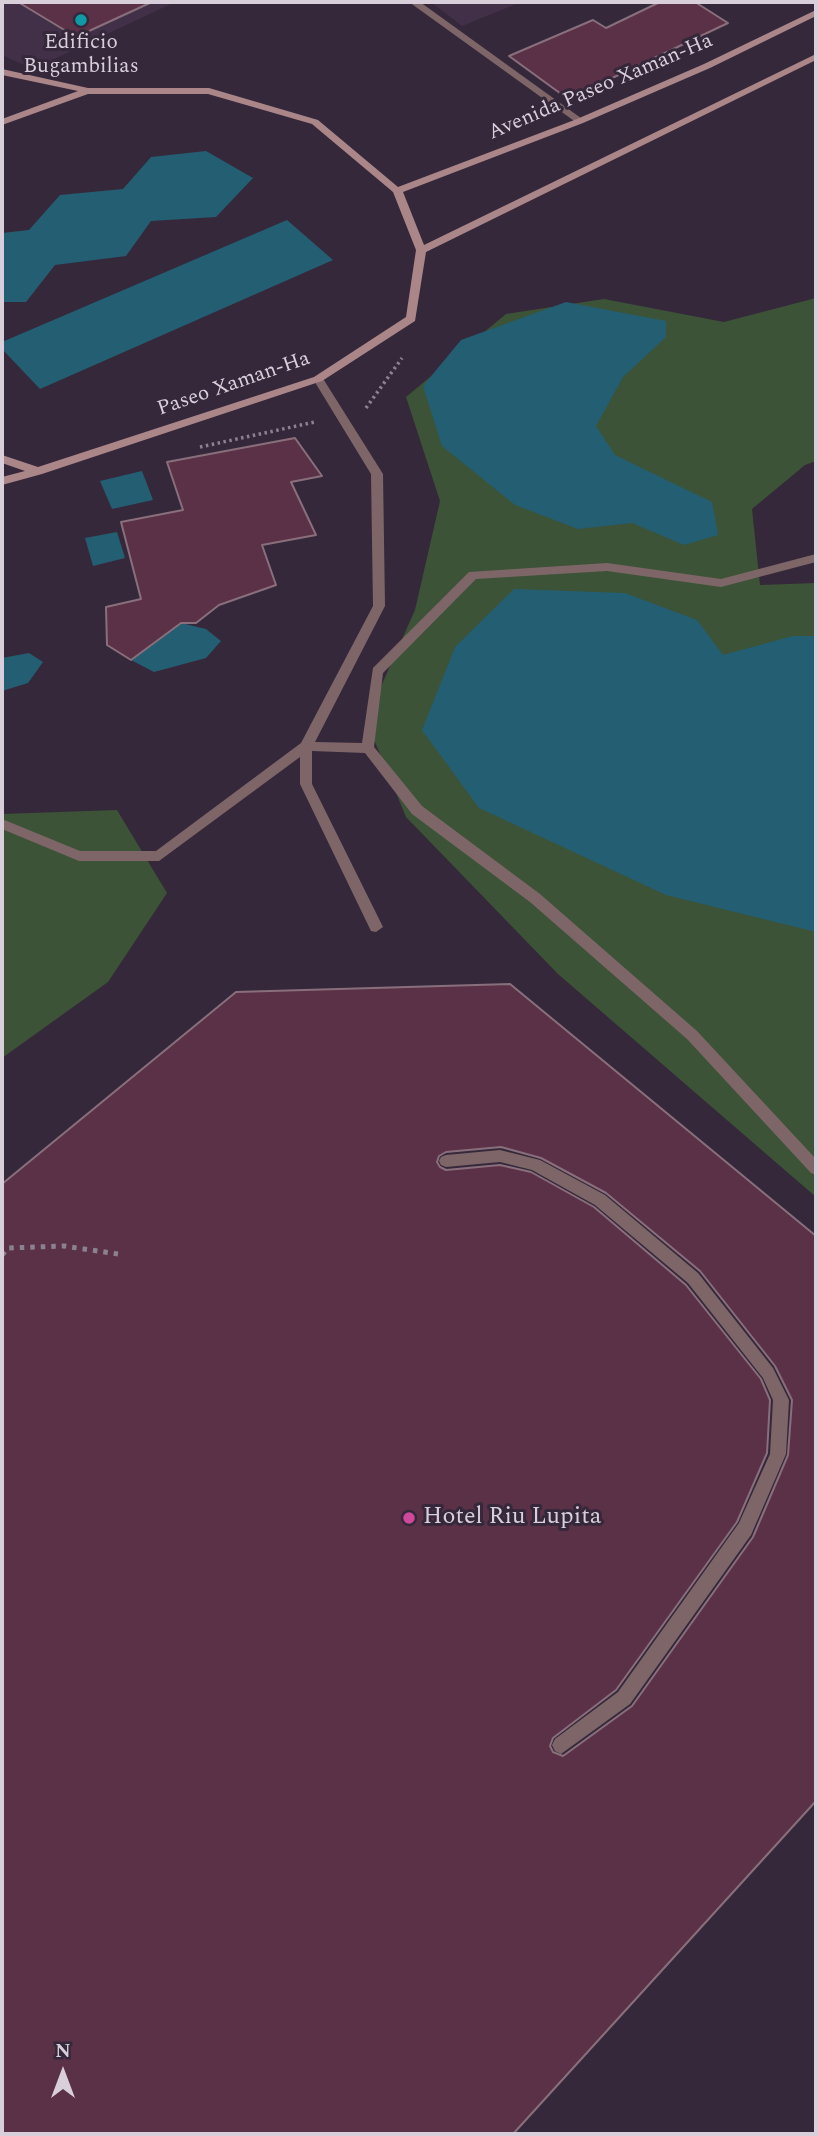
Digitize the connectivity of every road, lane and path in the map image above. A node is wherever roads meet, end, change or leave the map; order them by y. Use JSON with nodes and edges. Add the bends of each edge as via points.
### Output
{"nodes":[{"id":1,"x":414,"y":2,"type":"edge"},
{"id":2,"x":816,"y":13,"type":"edge"},
{"id":3,"x":816,"y":57,"type":"edge"},
{"id":4,"x":2,"y":72,"type":"edge"},
{"id":5,"x":87,"y":91,"type":"junction"},
{"id":6,"x":580,"y":121,"type":"junction"},
{"id":7,"x":2,"y":122,"type":"edge"},
{"id":8,"x":397,"y":191,"type":"junction"},
{"id":9,"x":421,"y":250,"type":"junction"},
{"id":10,"x":318,"y":379,"type":"junction"},
{"id":11,"x":2,"y":459,"type":"edge"},
{"id":12,"x":38,"y":471,"type":"junction"},
{"id":13,"x":2,"y":481,"type":"edge"},
{"id":14,"x":816,"y":558,"type":"edge"},
{"id":15,"x":306,"y":746,"type":"junction"},
{"id":16,"x":368,"y":748,"type":"junction"},
{"id":17,"x":2,"y":824,"type":"edge"},
{"id":18,"x":376,"y":927,"type":"dead end"},
{"id":19,"x":446,"y":1161,"type":"dead end"},
{"id":20,"x":816,"y":1169,"type":"edge"},
{"id":21,"x":118,"y":1254,"type":"dead end"},
{"id":22,"x":2,"y":1255,"type":"edge"},
{"id":23,"x":561,"y":1745,"type":"dead end"}],
"edges":[{"from":1,"to":6,"type":"street"},
{"from":2,"to":6,"type":"main road","name":"Avenida Paseo Xaman-Ha"},
{"from":3,"to":9,"type":"main road"},
{"from":4,"to":5,"type":"main road"},
{"from":5,"to":7,"type":"main road"},
{"from":5,"to":8,"type":"main road","via":[[209,91],[315,122]]},
{"from":6,"to":8,"type":"main road","name":"Avenida Paseo Xaman-Ha"},
{"from":8,"to":9,"type":"main road"},
{"from":9,"to":10,"type":"main road","name":"Paseo Xaman-Ha","via":[[411,319]]},
{"from":10,"to":12,"type":"main road","name":"Paseo Xaman-Ha"},
{"from":10,"to":15,"type":"street","via":[[377,474],[379,606]]},
{"from":11,"to":12,"type":"main road"},
{"from":12,"to":13,"type":"main road"},
{"from":14,"to":16,"type":"street","via":[[721,583],[607,567],[473,575],[377,671]]},
{"from":15,"to":16,"type":"street"},
{"from":15,"to":17,"type":"street","via":[[159,856],[79,856]]},
{"from":15,"to":18,"type":"street","via":[[306,783]]},
{"from":16,"to":20,"type":"street","via":[[417,810],[535,898],[692,1035]]},
{"from":19,"to":23,"type":"street","via":[[500,1156],[535,1164],[600,1200],[692,1278],[768,1373],[781,1400],[778,1454],[745,1529],[624,1698]]},
{"from":21,"to":22,"type":"path","via":[[64,1246],[8,1248]]}]}
